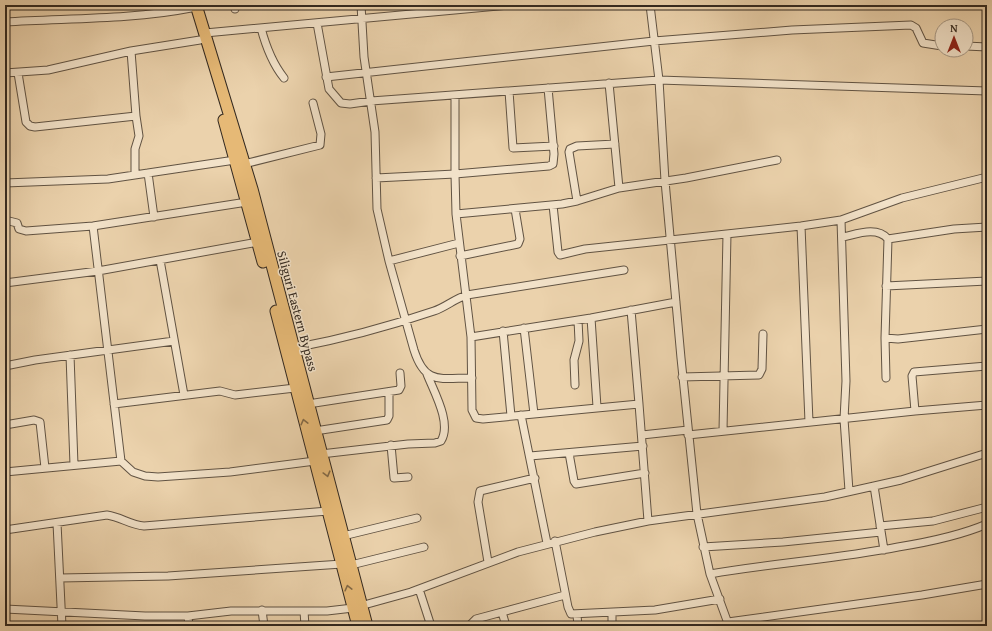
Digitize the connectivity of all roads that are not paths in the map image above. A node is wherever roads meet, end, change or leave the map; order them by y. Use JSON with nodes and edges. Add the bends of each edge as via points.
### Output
{"nodes":[{"id":1,"x":361,"y":5,"type":"edge"},
{"id":2,"x":500,"y":5,"type":"edge"},
{"id":3,"x":509,"y":5,"type":"edge"},
{"id":4,"x":650,"y":5,"type":"edge"},
{"id":5,"x":192,"y":6,"type":"edge"},
{"id":6,"x":361,"y":18,"type":"junction"},
{"id":7,"x":5,"y":22,"type":"edge"},
{"id":8,"x":317,"y":23,"type":"junction"},
{"id":9,"x":262,"y":28,"type":"junction"},
{"id":10,"x":202,"y":37,"type":"junction"},
{"id":11,"x":654,"y":41,"type":"junction"},
{"id":12,"x":934,"y":45,"type":"edge"},
{"id":13,"x":974,"y":46,"type":"edge"},
{"id":14,"x":987,"y":47,"type":"edge"},
{"id":15,"x":131,"y":52,"type":"junction"},
{"id":16,"x":5,"y":73,"type":"edge"},
{"id":17,"x":18,"y":73,"type":"junction"},
{"id":18,"x":366,"y":74,"type":"junction"},
{"id":19,"x":326,"y":77,"type":"junction"},
{"id":20,"x":284,"y":78,"type":"dead end"},
{"id":21,"x":659,"y":80,"type":"junction"},
{"id":22,"x":609,"y":83,"type":"junction"},
{"id":23,"x":548,"y":88,"type":"junction"},
{"id":24,"x":987,"y":90,"type":"edge"},
{"id":25,"x":509,"y":92,"type":"junction"},
{"id":26,"x":455,"y":96,"type":"junction"},
{"id":27,"x":371,"y":101,"type":"junction"},
{"id":28,"x":313,"y":103,"type":"dead end"},
{"id":29,"x":136,"y":116,"type":"junction"},
{"id":30,"x":615,"y":144,"type":"junction"},
{"id":31,"x":554,"y":146,"type":"junction"},
{"id":32,"x":777,"y":160,"type":"dead end"},
{"id":33,"x":240,"y":162,"type":"junction"},
{"id":34,"x":148,"y":173,"type":"junction"},
{"id":35,"x":455,"y":174,"type":"junction"},
{"id":36,"x":135,"y":175,"type":"junction"},
{"id":37,"x":987,"y":177,"type":"edge"},
{"id":38,"x":376,"y":178,"type":"junction"},
{"id":39,"x":665,"y":181,"type":"junction"},
{"id":40,"x":5,"y":183,"type":"edge"},
{"id":41,"x":619,"y":188,"type":"junction"},
{"id":42,"x":577,"y":201,"type":"junction"},
{"id":43,"x":247,"y":202,"type":"junction"},
{"id":44,"x":553,"y":205,"type":"junction"},
{"id":45,"x":514,"y":209,"type":"junction"},
{"id":46,"x":456,"y":214,"type":"junction"},
{"id":47,"x":154,"y":217,"type":"junction"},
{"id":48,"x":5,"y":220,"type":"edge"},
{"id":49,"x":841,"y":220,"type":"junction"},
{"id":50,"x":93,"y":226,"type":"junction"},
{"id":51,"x":800,"y":226,"type":"junction"},
{"id":52,"x":987,"y":227,"type":"edge"},
{"id":53,"x":727,"y":234,"type":"junction"},
{"id":54,"x":842,"y":237,"type":"junction"},
{"id":55,"x":671,"y":239,"type":"junction"},
{"id":56,"x":888,"y":239,"type":"junction"},
{"id":57,"x":258,"y":242,"type":"junction"},
{"id":58,"x":459,"y":243,"type":"junction"},
{"id":59,"x":460,"y":256,"type":"junction"},
{"id":60,"x":160,"y":260,"type":"junction"},
{"id":61,"x":389,"y":261,"type":"junction"},
{"id":62,"x":624,"y":270,"type":"dead end"},
{"id":63,"x":98,"y":271,"type":"junction"},
{"id":64,"x":987,"y":281,"type":"edge"},
{"id":65,"x":5,"y":283,"type":"edge"},
{"id":66,"x":886,"y":286,"type":"junction"},
{"id":67,"x":467,"y":295,"type":"junction"},
{"id":68,"x":676,"y":302,"type":"junction"},
{"id":69,"x":631,"y":310,"type":"junction"},
{"id":70,"x":591,"y":318,"type":"junction"},
{"id":71,"x":405,"y":320,"type":"junction"},
{"id":72,"x":578,"y":320,"type":"junction"},
{"id":73,"x":524,"y":328,"type":"junction"},
{"id":74,"x":987,"y":329,"type":"edge"},
{"id":75,"x":502,"y":331,"type":"junction"},
{"id":76,"x":763,"y":334,"type":"dead end"},
{"id":77,"x":471,"y":337,"type":"junction"},
{"id":78,"x":885,"y":338,"type":"junction"},
{"id":79,"x":174,"y":341,"type":"junction"},
{"id":80,"x":294,"y":348,"type":"junction"},
{"id":81,"x":108,"y":350,"type":"junction"},
{"id":82,"x":70,"y":355,"type":"junction"},
{"id":83,"x":5,"y":366,"type":"edge"},
{"id":84,"x":987,"y":366,"type":"edge"},
{"id":85,"x":400,"y":373,"type":"dead end"},
{"id":86,"x":427,"y":374,"type":"junction"},
{"id":87,"x":724,"y":376,"type":"junction"},
{"id":88,"x":682,"y":377,"type":"junction"},
{"id":89,"x":472,"y":378,"type":"junction"},
{"id":90,"x":886,"y":378,"type":"dead end"},
{"id":91,"x":575,"y":385,"type":"dead end"},
{"id":92,"x":295,"y":388,"type":"junction"},
{"id":93,"x":389,"y":392,"type":"junction"},
{"id":94,"x":184,"y":395,"type":"junction"},
{"id":95,"x":114,"y":404,"type":"junction"},
{"id":96,"x":308,"y":404,"type":"junction"},
{"id":97,"x":639,"y":404,"type":"junction"},
{"id":98,"x":987,"y":406,"type":"edge"},
{"id":99,"x":597,"y":407,"type":"junction"},
{"id":100,"x":915,"y":411,"type":"junction"},
{"id":101,"x":534,"y":414,"type":"junction"},
{"id":102,"x":521,"y":415,"type":"junction"},
{"id":103,"x":511,"y":416,"type":"junction"},
{"id":104,"x":844,"y":419,"type":"junction"},
{"id":105,"x":809,"y":422,"type":"junction"},
{"id":106,"x":5,"y":425,"type":"edge"},
{"id":107,"x":315,"y":431,"type":"junction"},
{"id":108,"x":723,"y":431,"type":"junction"},
{"id":109,"x":688,"y":433,"type":"junction"},
{"id":110,"x":642,"y":435,"type":"junction"},
{"id":111,"x":391,"y":445,"type":"junction"},
{"id":112,"x":643,"y":446,"type":"junction"},
{"id":113,"x":569,"y":453,"type":"junction"},
{"id":114,"x":987,"y":454,"type":"edge"},
{"id":115,"x":530,"y":456,"type":"junction"},
{"id":116,"x":318,"y":458,"type":"junction"},
{"id":117,"x":121,"y":461,"type":"junction"},
{"id":118,"x":74,"y":465,"type":"junction"},
{"id":119,"x":45,"y":468,"type":"junction"},
{"id":120,"x":5,"y":472,"type":"edge"},
{"id":121,"x":645,"y":473,"type":"junction"},
{"id":122,"x":408,"y":477,"type":"dead end"},
{"id":123,"x":535,"y":478,"type":"junction"},
{"id":124,"x":874,"y":486,"type":"junction"},
{"id":125,"x":849,"y":491,"type":"junction"},
{"id":126,"x":987,"y":507,"type":"edge"},
{"id":127,"x":328,"y":511,"type":"junction"},
{"id":128,"x":697,"y":514,"type":"junction"},
{"id":129,"x":417,"y":518,"type":"dead end"},
{"id":130,"x":648,"y":521,"type":"junction"},
{"id":131,"x":56,"y":523,"type":"junction"},
{"id":132,"x":987,"y":524,"type":"edge"},
{"id":133,"x":881,"y":529,"type":"junction"},
{"id":134,"x":5,"y":530,"type":"edge"},
{"id":135,"x":343,"y":536,"type":"junction"},
{"id":136,"x":556,"y":541,"type":"junction"},
{"id":137,"x":547,"y":543,"type":"junction"},
{"id":138,"x":424,"y":547,"type":"dead end"},
{"id":139,"x":703,"y":547,"type":"junction"},
{"id":140,"x":884,"y":550,"type":"junction"},
{"id":141,"x":488,"y":562,"type":"junction"},
{"id":142,"x":347,"y":564,"type":"junction"},
{"id":143,"x":710,"y":574,"type":"junction"},
{"id":144,"x":60,"y":578,"type":"junction"},
{"id":145,"x":987,"y":584,"type":"edge"},
{"id":146,"x":419,"y":589,"type":"junction"},
{"id":147,"x":565,"y":595,"type":"junction"},
{"id":148,"x":720,"y":599,"type":"junction"},
{"id":149,"x":358,"y":607,"type":"junction"},
{"id":150,"x":5,"y":609,"type":"edge"},
{"id":151,"x":262,"y":610,"type":"junction"},
{"id":152,"x":304,"y":611,"type":"junction"},
{"id":153,"x":62,"y":612,"type":"junction"},
{"id":154,"x":502,"y":612,"type":"junction"},
{"id":155,"x":612,"y":613,"type":"junction"},
{"id":156,"x":577,"y":615,"type":"junction"},
{"id":157,"x":188,"y":616,"type":"junction"},
{"id":158,"x":729,"y":624,"type":"edge"},
{"id":159,"x":62,"y":626,"type":"edge"},
{"id":160,"x":189,"y":626,"type":"edge"},
{"id":161,"x":264,"y":626,"type":"edge"},
{"id":162,"x":305,"y":626,"type":"edge"},
{"id":163,"x":358,"y":626,"type":"edge"},
{"id":164,"x":367,"y":626,"type":"edge"},
{"id":165,"x":431,"y":626,"type":"edge"},
{"id":166,"x":469,"y":626,"type":"edge"},
{"id":167,"x":506,"y":626,"type":"edge"},
{"id":168,"x":578,"y":626,"type":"edge"},
{"id":169,"x":612,"y":626,"type":"edge"}],
"edges":[{"from":1,"to":6,"type":"street"},
{"from":2,"to":3,"type":"street"},
{"from":2,"to":6,"type":"street"},
{"from":4,"to":11,"type":"street"},
{"from":5,"to":7,"type":"street","via":[[165,13],[133,16]]},
{"from":5,"to":10,"type":"main road","name":"Siliguri Eastern Bypass"},
{"from":6,"to":8,"type":"street"},
{"from":6,"to":18,"type":"street"},
{"from":8,"to":9,"type":"street"},
{"from":8,"to":19,"type":"street"},
{"from":9,"to":10,"type":"street"},
{"from":9,"to":20,"type":"street","via":[[269,55]]},
{"from":10,"to":15,"type":"street"},
{"from":10,"to":33,"type":"main road","name":"Siliguri Eastern Bypass"},
{"from":11,"to":12,"type":"street","via":[[792,30],[905,25],[916,28],[923,43]]},
{"from":11,"to":18,"type":"street"},
{"from":11,"to":21,"type":"street"},
{"from":13,"to":14,"type":"street"},
{"from":15,"to":17,"type":"street","via":[[48,70]]},
{"from":15,"to":29,"type":"street"},
{"from":16,"to":17,"type":"street"},
{"from":17,"to":29,"type":"street","via":[[26,122],[30,126]]},
{"from":18,"to":19,"type":"street"},
{"from":18,"to":27,"type":"street"},
{"from":19,"to":27,"type":"street","via":[[329,89],[341,103]]},
{"from":21,"to":22,"type":"street"},
{"from":21,"to":24,"type":"street"},
{"from":21,"to":39,"type":"street"},
{"from":22,"to":23,"type":"street"},
{"from":22,"to":30,"type":"street"},
{"from":23,"to":25,"type":"street"},
{"from":23,"to":31,"type":"street"},
{"from":25,"to":26,"type":"street"},
{"from":25,"to":31,"type":"street","via":[[513,148]]},
{"from":26,"to":27,"type":"street"},
{"from":26,"to":35,"type":"street"},
{"from":27,"to":38,"type":"street","via":[[377,153]]},
{"from":28,"to":33,"type":"street","via":[[321,134],[320,145]]},
{"from":29,"to":36,"type":"street","via":[[139,136],[135,149]]},
{"from":30,"to":41,"type":"street"},
{"from":30,"to":42,"type":"street","via":[[577,146],[570,149]]},
{"from":31,"to":35,"type":"street","via":[[554,160],[549,166]]},
{"from":32,"to":39,"type":"street"},
{"from":33,"to":34,"type":"street"},
{"from":33,"to":43,"type":"main road","name":"Siliguri Eastern Bypass"},
{"from":33,"to":80,"type":"main road","name":"Siliguri Eastern Bypass"},
{"from":34,"to":36,"type":"street"},
{"from":34,"to":47,"type":"street"},
{"from":35,"to":38,"type":"street"},
{"from":35,"to":46,"type":"street"},
{"from":36,"to":40,"type":"street","via":[[108,179]]},
{"from":37,"to":49,"type":"street","via":[[902,198]]},
{"from":38,"to":61,"type":"street","via":[[377,209]]},
{"from":39,"to":41,"type":"street"},
{"from":39,"to":55,"type":"street"},
{"from":41,"to":42,"type":"street"},
{"from":42,"to":44,"type":"street"},
{"from":43,"to":47,"type":"street"},
{"from":43,"to":57,"type":"main road","name":"Siliguri Eastern Bypass"},
{"from":44,"to":45,"type":"street"},
{"from":44,"to":55,"type":"street","via":[[560,255],[585,248]]},
{"from":45,"to":46,"type":"street"},
{"from":45,"to":59,"type":"street","via":[[520,239],[518,244]]},
{"from":46,"to":58,"type":"street"},
{"from":47,"to":50,"type":"street"},
{"from":48,"to":50,"type":"street","via":[[17,223],[19,229],[26,231]]},
{"from":49,"to":51,"type":"street"},
{"from":49,"to":54,"type":"street"},
{"from":50,"to":63,"type":"street"},
{"from":51,"to":53,"type":"street"},
{"from":51,"to":105,"type":"street"},
{"from":52,"to":56,"type":"street"},
{"from":53,"to":55,"type":"street"},
{"from":53,"to":87,"type":"street"},
{"from":54,"to":56,"type":"street","via":[[875,231],[884,234]]},
{"from":54,"to":104,"type":"street","via":[[846,382]]},
{"from":55,"to":68,"type":"street"},
{"from":56,"to":66,"type":"street"},
{"from":57,"to":60,"type":"street"},
{"from":57,"to":92,"type":"main road","name":"Siliguri Eastern Bypass"},
{"from":58,"to":59,"type":"street"},
{"from":58,"to":61,"type":"street"},
{"from":59,"to":67,"type":"street"},
{"from":60,"to":63,"type":"street"},
{"from":60,"to":79,"type":"street"},
{"from":61,"to":71,"type":"street"},
{"from":62,"to":67,"type":"street"},
{"from":63,"to":65,"type":"street"},
{"from":63,"to":81,"type":"street"},
{"from":64,"to":66,"type":"street"},
{"from":66,"to":78,"type":"street"},
{"from":67,"to":71,"type":"street","via":[[454,299],[437,310]]},
{"from":67,"to":77,"type":"street"},
{"from":68,"to":69,"type":"street"},
{"from":68,"to":88,"type":"street"},
{"from":69,"to":70,"type":"street"},
{"from":69,"to":97,"type":"street"},
{"from":70,"to":72,"type":"street"},
{"from":70,"to":99,"type":"street"},
{"from":71,"to":80,"type":"street","via":[[340,339]]},
{"from":71,"to":86,"type":"street","via":[[418,362]]},
{"from":72,"to":73,"type":"street"},
{"from":72,"to":91,"type":"street","via":[[579,341],[574,360]]},
{"from":73,"to":75,"type":"street"},
{"from":73,"to":101,"type":"street"},
{"from":74,"to":78,"type":"street","via":[[898,339]]},
{"from":75,"to":77,"type":"street"},
{"from":75,"to":103,"type":"street"},
{"from":76,"to":87,"type":"street","via":[[762,369],[759,375]]},
{"from":77,"to":89,"type":"street"},
{"from":78,"to":90,"type":"street"},
{"from":79,"to":81,"type":"street"},
{"from":79,"to":94,"type":"street"},
{"from":80,"to":96,"type":"main road","name":"Siliguri Eastern Bypass"},
{"from":81,"to":82,"type":"street"},
{"from":81,"to":95,"type":"street"},
{"from":82,"to":83,"type":"street"},
{"from":82,"to":118,"type":"street"},
{"from":84,"to":100,"type":"street","via":[[914,372],[912,376]]},
{"from":85,"to":93,"type":"street","via":[[399,390]]},
{"from":86,"to":89,"type":"street","via":[[437,378]]},
{"from":86,"to":111,"type":"street","via":[[443,418],[444,435],[441,441]]},
{"from":87,"to":88,"type":"street"},
{"from":87,"to":108,"type":"street"},
{"from":88,"to":109,"type":"street"},
{"from":89,"to":103,"type":"street","via":[[473,415],[476,418]]},
{"from":92,"to":94,"type":"street","via":[[235,394],[220,391]]},
{"from":116,"to":92,"type":"main road","name":"Siliguri Eastern Bypass","one_way":true},
{"from":93,"to":96,"type":"street"},
{"from":93,"to":107,"type":"street","via":[[387,420]]},
{"from":94,"to":95,"type":"street"},
{"from":95,"to":117,"type":"street"},
{"from":96,"to":107,"type":"main road","name":"Siliguri Eastern Bypass"},
{"from":97,"to":99,"type":"street"},
{"from":97,"to":110,"type":"street"},
{"from":98,"to":100,"type":"street"},
{"from":99,"to":101,"type":"street"},
{"from":100,"to":104,"type":"street"},
{"from":101,"to":102,"type":"street"},
{"from":102,"to":103,"type":"street"},
{"from":102,"to":115,"type":"street"},
{"from":104,"to":105,"type":"street"},
{"from":104,"to":125,"type":"street"},
{"from":105,"to":108,"type":"street"},
{"from":106,"to":119,"type":"street","via":[[34,420],[40,422]]},
{"from":107,"to":116,"type":"main road","name":"Siliguri Eastern Bypass"},
{"from":108,"to":109,"type":"street"},
{"from":109,"to":110,"type":"street"},
{"from":109,"to":128,"type":"street"},
{"from":110,"to":112,"type":"street"},
{"from":111,"to":116,"type":"street"},
{"from":111,"to":122,"type":"street","via":[[394,478]]},
{"from":112,"to":113,"type":"street"},
{"from":112,"to":121,"type":"street"},
{"from":113,"to":115,"type":"street"},
{"from":113,"to":121,"type":"street","via":[[576,484]]},
{"from":114,"to":124,"type":"street"},
{"from":115,"to":123,"type":"street"},
{"from":116,"to":117,"type":"street","via":[[230,472],[158,477],[133,472]]},
{"from":116,"to":127,"type":"main road","name":"Siliguri Eastern Bypass"},
{"from":116,"to":135,"type":"main road","name":"Siliguri Eastern Bypass","one_way":true},
{"from":117,"to":118,"type":"street"},
{"from":118,"to":119,"type":"street"},
{"from":119,"to":120,"type":"street"},
{"from":121,"to":130,"type":"street"},
{"from":123,"to":137,"type":"street"},
{"from":123,"to":141,"type":"street","via":[[480,491],[478,502]]},
{"from":124,"to":125,"type":"street"},
{"from":124,"to":133,"type":"street"},
{"from":125,"to":128,"type":"street","via":[[825,497]]},
{"from":126,"to":133,"type":"street","via":[[932,521]]},
{"from":127,"to":131,"type":"street","via":[[144,526],[134,525],[118,516],[107,515]]},
{"from":127,"to":142,"type":"main road","name":"Siliguri Eastern Bypass"},
{"from":128,"to":130,"type":"street"},
{"from":128,"to":139,"type":"street"},
{"from":129,"to":135,"type":"street"},
{"from":130,"to":136,"type":"street"},
{"from":131,"to":134,"type":"street"},
{"from":131,"to":144,"type":"street"},
{"from":132,"to":140,"type":"street","via":[[930,542]]},
{"from":133,"to":139,"type":"street","via":[[783,542]]},
{"from":133,"to":140,"type":"street"},
{"from":135,"to":142,"type":"main road","name":"Siliguri Eastern Bypass"},
{"from":136,"to":137,"type":"street"},
{"from":136,"to":147,"type":"street"},
{"from":137,"to":141,"type":"street"},
{"from":138,"to":142,"type":"street"},
{"from":139,"to":143,"type":"street"},
{"from":140,"to":143,"type":"street"},
{"from":141,"to":146,"type":"street"},
{"from":142,"to":144,"type":"street","via":[[168,576]]},
{"from":142,"to":149,"type":"main road","name":"Siliguri Eastern Bypass"},
{"from":143,"to":148,"type":"street"},
{"from":144,"to":153,"type":"street"},
{"from":145,"to":158,"type":"street"},
{"from":146,"to":149,"type":"street"},
{"from":146,"to":165,"type":"street"},
{"from":147,"to":154,"type":"street"},
{"from":147,"to":156,"type":"street","via":[[569,612]]},
{"from":148,"to":155,"type":"street","via":[[662,609]]},
{"from":148,"to":158,"type":"street"},
{"from":149,"to":152,"type":"street"},
{"from":149,"to":163,"type":"main road","name":"Siliguri Eastern Bypass"},
{"from":149,"to":164,"type":"main road","name":"Siliguri Eastern Bypass"},
{"from":150,"to":153,"type":"street"},
{"from":151,"to":152,"type":"street"},
{"from":151,"to":157,"type":"street"},
{"from":151,"to":161,"type":"street"},
{"from":152,"to":162,"type":"street"},
{"from":153,"to":157,"type":"street"},
{"from":153,"to":159,"type":"street"},
{"from":154,"to":166,"type":"street","via":[[476,618]]},
{"from":154,"to":167,"type":"street"},
{"from":155,"to":156,"type":"street"},
{"from":155,"to":169,"type":"street"},
{"from":156,"to":168,"type":"street"},
{"from":157,"to":160,"type":"street"}]}
